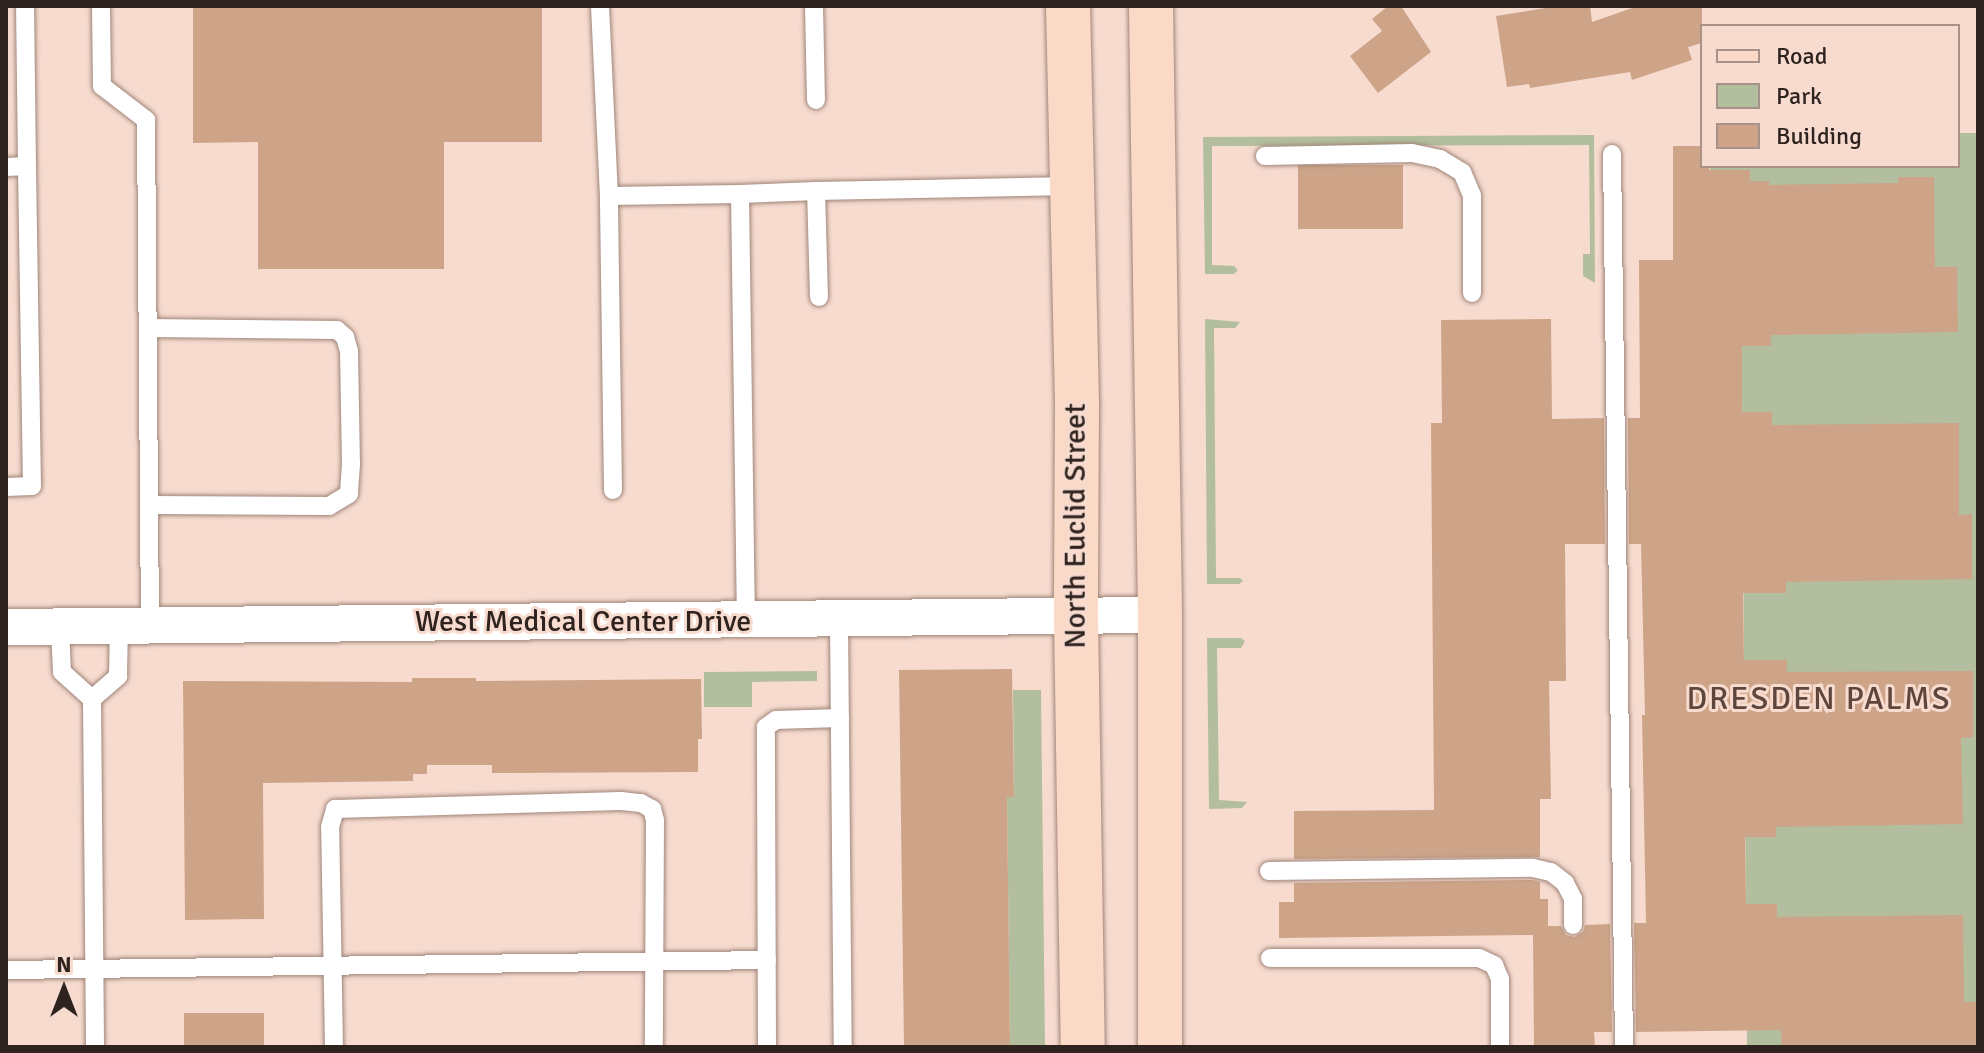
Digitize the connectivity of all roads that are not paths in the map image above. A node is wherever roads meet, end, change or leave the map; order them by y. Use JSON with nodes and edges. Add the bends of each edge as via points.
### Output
{"nodes":[{"id":1,"x":25,"y":6,"type":"edge"},
{"id":2,"x":101,"y":6,"type":"edge"},
{"id":3,"x":600,"y":6,"type":"edge"},
{"id":4,"x":814,"y":6,"type":"edge"},
{"id":5,"x":1068,"y":6,"type":"edge"},
{"id":6,"x":1151,"y":6,"type":"edge"},
{"id":7,"x":816,"y":100,"type":"dead end"},
{"id":8,"x":1612,"y":154,"type":"dead end"},
{"id":9,"x":1265,"y":156,"type":"dead end"},
{"id":10,"x":27,"y":166,"type":"junction"},
{"id":11,"x":6,"y":167,"type":"edge"},
{"id":12,"x":1072,"y":186,"type":"junction"},
{"id":13,"x":816,"y":191,"type":"junction"},
{"id":14,"x":740,"y":194,"type":"junction"},
{"id":15,"x":609,"y":196,"type":"junction"},
{"id":16,"x":1472,"y":293,"type":"dead end"},
{"id":17,"x":819,"y":297,"type":"dead end"},
{"id":18,"x":148,"y":328,"type":"junction"},
{"id":19,"x":6,"y":487,"type":"edge"},
{"id":20,"x":613,"y":490,"type":"dead end"},
{"id":21,"x":150,"y":505,"type":"junction"},
{"id":22,"x":1160,"y":615,"type":"junction"},
{"id":23,"x":1076,"y":618,"type":"junction"},
{"id":24,"x":746,"y":620,"type":"junction"},
{"id":25,"x":839,"y":620,"type":"junction"},
{"id":26,"x":134,"y":626,"type":"junction"},
{"id":27,"x":6,"y":627,"type":"edge"},
{"id":28,"x":60,"y":627,"type":"junction"},
{"id":29,"x":92,"y":699,"type":"junction"},
{"id":30,"x":840,"y":718,"type":"junction"},
{"id":31,"x":1269,"y":871,"type":"dead end"},
{"id":32,"x":1573,"y":925,"type":"dead end"},
{"id":33,"x":1270,"y":958,"type":"dead end"},
{"id":34,"x":654,"y":960,"type":"junction"},
{"id":35,"x":767,"y":960,"type":"junction"},
{"id":36,"x":333,"y":965,"type":"junction"},
{"id":37,"x":94,"y":969,"type":"junction"},
{"id":38,"x":6,"y":970,"type":"edge"},
{"id":39,"x":95,"y":1047,"type":"edge"},
{"id":40,"x":334,"y":1047,"type":"edge"},
{"id":41,"x":654,"y":1047,"type":"edge"},
{"id":42,"x":767,"y":1047,"type":"edge"},
{"id":43,"x":843,"y":1047,"type":"edge"},
{"id":44,"x":1083,"y":1047,"type":"edge"},
{"id":45,"x":1160,"y":1047,"type":"edge"},
{"id":46,"x":1500,"y":1047,"type":"edge"},
{"id":47,"x":1624,"y":1047,"type":"edge"}],
"edges":[{"from":1,"to":10,"type":"lane"},
{"from":2,"to":18,"type":"lane","via":[[102,86],[146,120]]},
{"from":3,"to":15,"type":"lane"},
{"from":4,"to":7,"type":"lane"},
{"from":5,"to":12,"type":"main road","name":"North Euclid Street"},
{"from":6,"to":22,"type":"main road"},
{"from":8,"to":47,"type":"lane"},
{"from":9,"to":16,"type":"lane","via":[[1412,153],[1440,159],[1462,172],[1472,195]]},
{"from":10,"to":11,"type":"lane"},
{"from":10,"to":19,"type":"lane","via":[[32,486]]},
{"from":12,"to":13,"type":"lane"},
{"from":12,"to":23,"type":"main road","name":"North Euclid Street"},
{"from":13,"to":14,"type":"lane"},
{"from":13,"to":17,"type":"lane"},
{"from":14,"to":15,"type":"lane"},
{"from":14,"to":24,"type":"lane"},
{"from":15,"to":20,"type":"lane"},
{"from":18,"to":21,"type":"lane"},
{"from":18,"to":21,"type":"lane","via":[[337,330],[349,351],[351,464],[349,494],[329,506]]},
{"from":21,"to":26,"type":"lane"},
{"from":22,"to":23,"type":"street","name":"West Medical Center Drive"},
{"from":22,"to":45,"type":"main road"},
{"from":23,"to":25,"type":"street","name":"West Medical Center Drive"},
{"from":23,"to":44,"type":"main road","name":"North Euclid Street"},
{"from":24,"to":25,"type":"street","name":"West Medical Center Drive"},
{"from":24,"to":26,"type":"street","name":"West Medical Center Drive"},
{"from":25,"to":30,"type":"lane"},
{"from":26,"to":28,"type":"street","name":"West Medical Center Drive"},
{"from":26,"to":29,"type":"lane","via":[[118,676]]},
{"from":27,"to":28,"type":"street","name":"West Medical Center Drive"},
{"from":28,"to":29,"type":"lane","via":[[62,672]]},
{"from":29,"to":37,"type":"lane"},
{"from":30,"to":35,"type":"lane","via":[[776,720],[766,727]]},
{"from":30,"to":43,"type":"lane"},
{"from":31,"to":32,"type":"lane","via":[[1533,868],[1551,872],[1565,883],[1573,899]]},
{"from":33,"to":46,"type":"lane","via":[[1479,958],[1494,965],[1500,979]]},
{"from":34,"to":35,"type":"lane"},
{"from":34,"to":36,"type":"lane"},
{"from":34,"to":36,"type":"lane","via":[[652,809],[641,803],[606,801],[335,809],[330,827]]},
{"from":34,"to":41,"type":"lane"},
{"from":35,"to":42,"type":"lane"},
{"from":36,"to":37,"type":"lane"},
{"from":36,"to":40,"type":"lane"},
{"from":37,"to":38,"type":"lane"},
{"from":37,"to":39,"type":"lane"}]}
